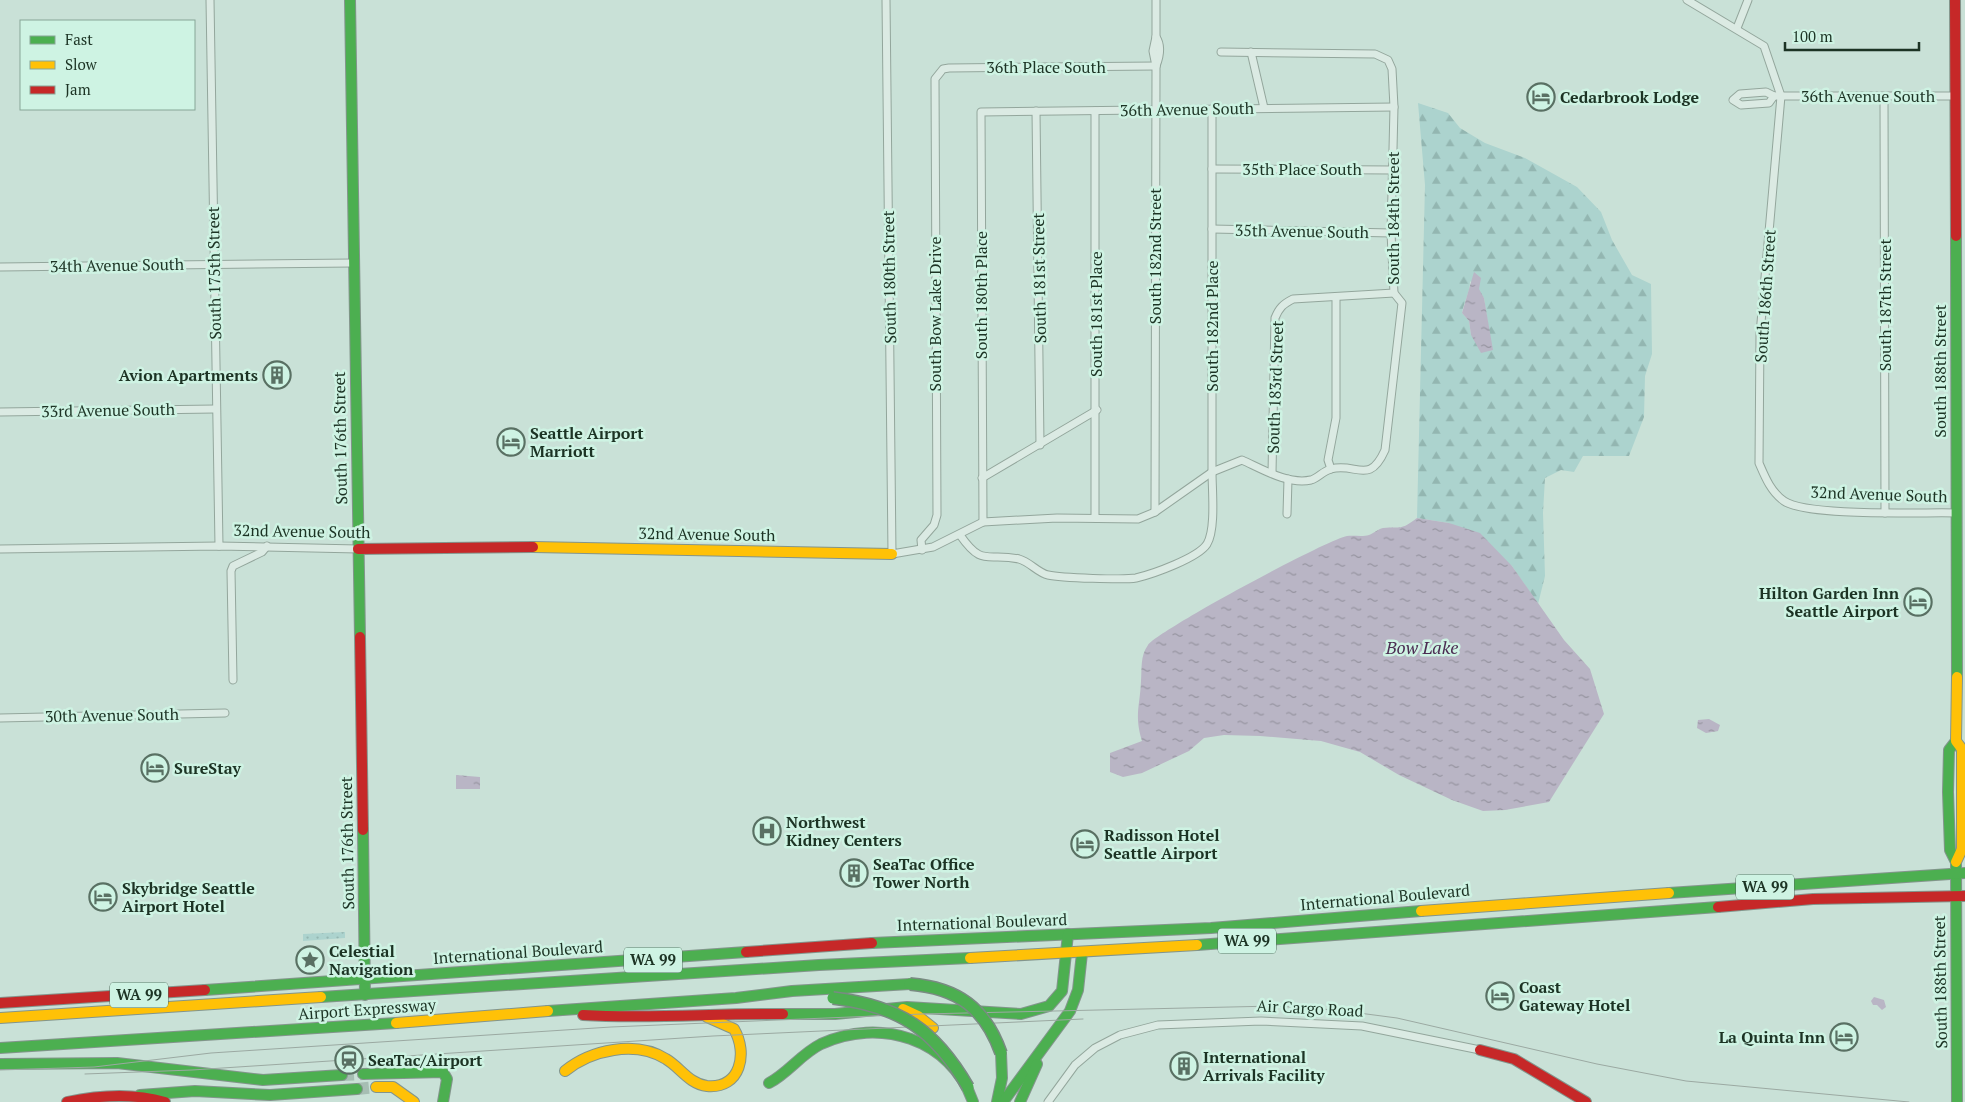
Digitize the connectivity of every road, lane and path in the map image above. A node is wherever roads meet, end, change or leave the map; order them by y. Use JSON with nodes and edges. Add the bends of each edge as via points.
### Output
{"nodes":[{"id":1,"x":210,"y":0,"type":"edge"},
{"id":2,"x":350,"y":0,"type":"edge"},
{"id":3,"x":886,"y":0,"type":"edge"},
{"id":4,"x":1156,"y":0,"type":"edge"},
{"id":5,"x":1686,"y":0,"type":"edge"},
{"id":6,"x":1748,"y":0,"type":"edge"},
{"id":7,"x":1958,"y":6,"type":"edge"},
{"id":8,"x":1737,"y":28,"type":"junction"},
{"id":9,"x":1221,"y":52,"type":"dead end"},
{"id":10,"x":1251,"y":52,"type":"junction"},
{"id":11,"x":1156,"y":66,"type":"junction"},
{"id":12,"x":938,"y":74,"type":"joint"},
{"id":13,"x":1778,"y":96,"type":"junction"},
{"id":14,"x":1955,"y":96,"type":"junction"},
{"id":15,"x":1884,"y":98,"type":"junction"},
{"id":16,"x":1394,"y":107,"type":"junction"},
{"id":17,"x":1264,"y":108,"type":"junction"},
{"id":18,"x":1212,"y":109,"type":"junction"},
{"id":19,"x":1154,"y":110,"type":"junction"},
{"id":20,"x":1036,"y":111,"type":"junction"},
{"id":21,"x":1095,"y":111,"type":"junction"},
{"id":22,"x":981,"y":112,"type":"joint"},
{"id":23,"x":1212,"y":169,"type":"junction"},
{"id":24,"x":1392,"y":170,"type":"junction"},
{"id":25,"x":1212,"y":229,"type":"junction"},
{"id":26,"x":1391,"y":233,"type":"junction"},
{"id":27,"x":214,"y":263,"type":"junction"},
{"id":28,"x":353,"y":263,"type":"junction"},
{"id":29,"x":0,"y":268,"type":"edge"},
{"id":30,"x":1394,"y":293,"type":"junction"},
{"id":31,"x":1336,"y":297,"type":"junction"},
{"id":32,"x":215,"y":408,"type":"junction"},
{"id":33,"x":1097,"y":410,"type":"junction"},
{"id":34,"x":0,"y":412,"type":"edge"},
{"id":35,"x":1961,"y":422,"type":"edge"},
{"id":36,"x":1040,"y":445,"type":"junction"},
{"id":37,"x":1331,"y":469,"type":"junction"},
{"id":38,"x":1212,"y":472,"type":"junction"},
{"id":39,"x":1272,"y":473,"type":"junction"},
{"id":40,"x":982,"y":478,"type":"junction"},
{"id":41,"x":1288,"y":479,"type":"junction"},
{"id":42,"x":1775,"y":492,"type":"joint"},
{"id":43,"x":1155,"y":512,"type":"junction"},
{"id":44,"x":1885,"y":513,"type":"junction"},
{"id":45,"x":1957,"y":513,"type":"junction"},
{"id":46,"x":1286,"y":514,"type":"dead end"},
{"id":47,"x":1095,"y":518,"type":"junction"},
{"id":48,"x":983,"y":522,"type":"junction"},
{"id":49,"x":960,"y":535,"type":"junction"},
{"id":50,"x":219,"y":546,"type":"junction"},
{"id":51,"x":267,"y":546,"type":"junction"},
{"id":52,"x":0,"y":549,"type":"edge"},
{"id":53,"x":358,"y":549,"type":"junction"},
{"id":54,"x":922,"y":550,"type":"junction"},
{"id":55,"x":892,"y":554,"type":"junction"},
{"id":56,"x":1961,"y":578,"type":"edge"},
{"id":57,"x":233,"y":680,"type":"dead end"},
{"id":58,"x":225,"y":713,"type":"dead end"},
{"id":59,"x":0,"y":718,"type":"edge"},
{"id":60,"x":1960,"y":873,"type":"edge"},
{"id":61,"x":1960,"y":897,"type":"edge"},
{"id":62,"x":1068,"y":934,"type":"junction"},
{"id":63,"x":1083,"y":934,"type":"junction"},
{"id":64,"x":1082,"y":953,"type":"junction"},
{"id":65,"x":1067,"y":954,"type":"junction"},
{"id":66,"x":561,"y":966,"type":"junction"},
{"id":67,"x":365,"y":978,"type":"junction"},
{"id":68,"x":601,"y":979,"type":"junction"},
{"id":69,"x":541,"y":982,"type":"junction"},
{"id":70,"x":366,"y":996,"type":"junction"},
{"id":71,"x":736,"y":998,"type":"junction"},
{"id":72,"x":62,"y":1000,"type":"junction"},
{"id":73,"x":0,"y":1003,"type":"edge"},
{"id":74,"x":898,"y":1008,"type":"junction"},
{"id":75,"x":543,"y":1012,"type":"junction"},
{"id":76,"x":690,"y":1014,"type":"junction"},
{"id":77,"x":62,"y":1016,"type":"junction"},
{"id":78,"x":0,"y":1018,"type":"edge"},
{"id":79,"x":933,"y":1028,"type":"dead end"},
{"id":80,"x":1051,"y":1039,"type":"junction"},
{"id":81,"x":0,"y":1048,"type":"edge"},
{"id":82,"x":1480,"y":1050,"type":"joint"},
{"id":83,"x":0,"y":1064,"type":"edge"},
{"id":84,"x":565,"y":1071,"type":"dead end"},
{"id":85,"x":363,"y":1074,"type":"tunnel mouth"},
{"id":86,"x":342,"y":1075,"type":"tunnel mouth"},
{"id":87,"x":769,"y":1083,"type":"dead end"},
{"id":88,"x":968,"y":1087,"type":"junction"},
{"id":89,"x":376,"y":1088,"type":"tunnel mouth"},
{"id":90,"x":357,"y":1089,"type":"tunnel mouth"},
{"id":91,"x":336,"y":1090,"type":"junction"},
{"id":92,"x":140,"y":1094,"type":"junction"},
{"id":93,"x":251,"y":1094,"type":"junction"},
{"id":94,"x":67,"y":1102,"type":"edge"},
{"id":95,"x":165,"y":1102,"type":"edge"},
{"id":96,"x":270,"y":1102,"type":"edge"},
{"id":97,"x":321,"y":1102,"type":"edge"},
{"id":98,"x":414,"y":1102,"type":"edge"},
{"id":99,"x":443,"y":1102,"type":"edge"},
{"id":100,"x":973,"y":1102,"type":"edge"},
{"id":101,"x":997,"y":1102,"type":"edge"},
{"id":102,"x":1003,"y":1102,"type":"edge"},
{"id":103,"x":1020,"y":1102,"type":"edge"},
{"id":104,"x":1048,"y":1102,"type":"edge"},
{"id":105,"x":1586,"y":1102,"type":"edge"},
{"id":106,"x":1957,"y":1102,"type":"edge"}],
"edges":[{"from":1,"to":27,"type":"street","name":"South 175th Street"},
{"from":2,"to":28,"type":"main road","name":"South 176th Street"},
{"from":3,"to":55,"type":"street","name":"South 180th Street"},
{"from":4,"to":11,"type":"street","name":"South 182nd Street","via":[[1156,37],[1160,43]]},
{"from":5,"to":8,"type":"street"},
{"from":6,"to":8,"type":"street"},
{"from":7,"to":14,"type":"main road","name":"South 188th Street"},
{"from":8,"to":13,"type":"street","via":[[1764,46]]},
{"from":9,"to":10,"type":"street"},
{"from":10,"to":16,"type":"street","name":"South 184th Street","via":[[1376,54],[1388,60],[1392,69]]},
{"from":10,"to":17,"type":"street"},
{"from":11,"to":12,"type":"street","name":"36th Place South","via":[[949,68]]},
{"from":11,"to":19,"type":"street","name":"South 182nd Street"},
{"from":12,"to":54,"type":"street","name":"South Bow Lake Drive","via":[[934,87],[936,515],[934,525],[921,540]]},
{"from":13,"to":13,"type":"street","name":"36th Avenue South","via":[[1766,92],[1740,94],[1733,100],[1741,105],[1769,103]]},
{"from":13,"to":15,"type":"street","name":"36th Avenue South"},
{"from":13,"to":42,"type":"street","name":"South 186th Street","via":[[1760,334],[1759,463],[1766,481]]},
{"from":14,"to":15,"type":"street","name":"36th Avenue South"},
{"from":14,"to":35,"type":"main road","name":"South 188th Street"},
{"from":15,"to":44,"type":"street","name":"South 187th Street"},
{"from":16,"to":17,"type":"street","name":"36th Avenue South"},
{"from":16,"to":24,"type":"street","name":"South 184th Street"},
{"from":17,"to":18,"type":"street","name":"36th Avenue South"},
{"from":18,"to":19,"type":"street","name":"36th Avenue South"},
{"from":18,"to":23,"type":"street","name":"South 182nd Place"},
{"from":19,"to":21,"type":"street","name":"36th Avenue South"},
{"from":19,"to":43,"type":"street","name":"South 182nd Street"},
{"from":20,"to":21,"type":"street","name":"36th Avenue South"},
{"from":20,"to":22,"type":"street","name":"36th Avenue South"},
{"from":20,"to":36,"type":"street","name":"South 181st Street"},
{"from":21,"to":33,"type":"street","name":"South 181st Place"},
{"from":22,"to":40,"type":"street","name":"South 180th Place"},
{"from":23,"to":24,"type":"street","name":"35th Place South"},
{"from":23,"to":25,"type":"street","name":"South 182nd Place"},
{"from":24,"to":26,"type":"street","name":"South 184th Street"},
{"from":25,"to":26,"type":"street","name":"35th Avenue South"},
{"from":25,"to":38,"type":"street","name":"South 182nd Place"},
{"from":26,"to":30,"type":"street","name":"South 184th Street"},
{"from":27,"to":28,"type":"street","name":"34th Avenue South"},
{"from":27,"to":29,"type":"street","name":"34th Avenue South"},
{"from":27,"to":32,"type":"street","name":"South 175th Street"},
{"from":28,"to":53,"type":"main road","name":"South 176th Street"},
{"from":30,"to":31,"type":"street"},
{"from":30,"to":37,"type":"street","name":"South 184th Street","via":[[1402,303],[1385,450],[1380,461],[1365,471]]},
{"from":31,"to":37,"type":"street","via":[[1336,418],[1328,460]]},
{"from":31,"to":39,"type":"street","name":"South 183rd Street","via":[[1293,299],[1284,303],[1275,318]]},
{"from":32,"to":34,"type":"street","name":"33rd Avenue South"},
{"from":32,"to":50,"type":"street","name":"South 175th Street"},
{"from":33,"to":36,"type":"street"},
{"from":33,"to":47,"type":"street","name":"South 181st Place"},
{"from":35,"to":45,"type":"main road","name":"South 188th Street"},
{"from":36,"to":40,"type":"street"},
{"from":37,"to":41,"type":"street","name":"32nd Avenue South","via":[[1312,480]]},
{"from":38,"to":39,"type":"street","name":"32nd Avenue South","via":[[1242,460]]},
{"from":38,"to":43,"type":"street","name":"32nd Avenue South"},
{"from":38,"to":49,"type":"street","name":"South 182nd Place","via":[[1208,542],[1200,552],[1135,578],[1047,575],[1018,559],[989,559],[977,555]]},
{"from":39,"to":41,"type":"street","name":"32nd Avenue South"},
{"from":40,"to":48,"type":"street","name":"South 180th Place"},
{"from":41,"to":46,"type":"street"},
{"from":42,"to":44,"type":"street","name":"32nd Avenue South","via":[[1785,502],[1813,510]]},
{"from":43,"to":47,"type":"street","name":"32nd Avenue South","via":[[1138,519]]},
{"from":44,"to":45,"type":"street","name":"32nd Avenue South"},
{"from":45,"to":56,"type":"main road","name":"South 188th Street"},
{"from":47,"to":48,"type":"street","name":"32nd Avenue South"},
{"from":48,"to":49,"type":"street","name":"32nd Avenue South"},
{"from":49,"to":54,"type":"street","name":"32nd Avenue South"},
{"from":50,"to":51,"type":"street","name":"32nd Avenue South"},
{"from":50,"to":52,"type":"street","name":"32nd Avenue South"},
{"from":51,"to":53,"type":"street","name":"32nd Avenue South"},
{"from":51,"to":57,"type":"street","via":[[262,552],[233,566],[231,571]]},
{"from":53,"to":55,"type":"main road","name":"32nd Avenue South","via":[[540,547]]},
{"from":53,"to":67,"type":"main road","name":"South 176th Street"},
{"from":54,"to":55,"type":"street","name":"32nd Avenue South"},
{"from":56,"to":60,"type":"main road","name":"South 188th Street","via":[[1956,741],[1949,750],[1948,784],[1950,850]]},
{"from":58,"to":59,"type":"street","name":"30th Avenue South"},
{"from":60,"to":61,"type":"main road","name":"South 188th Street"},
{"from":60,"to":63,"type":"main road","name":"International Boulevard","number":"WA 99","via":[[1211,928]]},
{"from":61,"to":64,"type":"main road","name":"International Boulevard","number":"WA 99","via":[[1813,899],[1590,918]]},
{"from":61,"to":106,"type":"main road","name":"South 188th Street"},
{"from":62,"to":63,"type":"main road","name":"International Boulevard","number":"WA 99"},
{"from":62,"to":65,"type":"main road"},
{"from":62,"to":66,"type":"main road","name":"International Boulevard","number":"WA 99","via":[[879,942]]},
{"from":63,"to":64,"type":"main road"},
{"from":64,"to":65,"type":"main road","name":"International Boulevard","number":"WA 99"},
{"from":64,"to":80,"type":"main road","via":[[1078,995]]},
{"from":65,"to":68,"type":"main road","name":"International Boulevard","number":"WA 99"},
{"from":65,"to":74,"type":"main road","via":[[1062,991],[1054,1002],[1042,1009],[1014,1015]]},
{"from":66,"to":67,"type":"main road","name":"International Boulevard","number":"WA 99"},
{"from":66,"to":68,"type":"main road","via":[[565,973]]},
{"from":66,"to":69,"type":"main road","via":[[558,975]]},
{"from":67,"to":70,"type":"main road","name":"South 176th Street"},
{"from":67,"to":72,"type":"main road","name":"International Boulevard","number":"WA 99"},
{"from":68,"to":69,"type":"main road","name":"International Boulevard","number":"WA 99"},
{"from":69,"to":70,"type":"main road","name":"International Boulevard","number":"WA 99"},
{"from":70,"to":77,"type":"main road","name":"International Boulevard","number":"WA 99"},
{"from":71,"to":75,"type":"main road","name":"Airport Expressway"},
{"from":71,"to":88,"type":"main road","bridge":true,"via":[[833,998],[879,1007],[914,1025],[944,1050]]},
{"from":71,"to":101,"type":"main road","bridge":true,"via":[[910,984],[937,987],[973,1005],[990,1026],[1001,1053],[1002,1078]]},
{"from":72,"to":73,"type":"main road","name":"International Boulevard","number":"WA 99"},
{"from":72,"to":77,"type":"main road"},
{"from":74,"to":76,"type":"main road","via":[[835,1014]]},
{"from":74,"to":79,"type":"main road"},
{"from":75,"to":76,"type":"main road","via":[[621,1017]]},
{"from":75,"to":81,"type":"main road","name":"Airport Expressway","via":[[115,1043]]},
{"from":76,"to":84,"type":"main road","via":[[730,1026],[741,1040],[742,1063],[735,1075],[722,1084],[709,1086],[696,1082],[660,1056],[640,1051],[590,1054]]},
{"from":77,"to":78,"type":"main road","name":"International Boulevard","number":"WA 99"},
{"from":80,"to":102,"type":"main road"},
{"from":80,"to":103,"type":"main road"},
{"from":82,"to":104,"type":"street","name":"Air Cargo Road","via":[[1362,1026],[1261,1021],[1158,1025],[1120,1035],[1095,1048],[1075,1065]]},
{"from":82,"to":105,"type":"main road","name":"Air Cargo Road","via":[[1514,1059]]},
{"from":83,"to":86,"type":"main road","via":[[117,1063],[262,1080]]},
{"from":85,"to":99,"type":"main road","via":[[439,1071],[447,1079]]},
{"from":87,"to":88,"type":"main road","bridge":true,"via":[[777,1080],[801,1056],[829,1041],[855,1032],[879,1030],[902,1035],[930,1048]]},
{"from":88,"to":100,"type":"main road"},
{"from":89,"to":98,"type":"main road","via":[[393,1087]]},
{"from":90,"to":91,"type":"main road"},
{"from":91,"to":93,"type":"main road"},
{"from":91,"to":97,"type":"main road","via":[[328,1093]]},
{"from":92,"to":93,"type":"main road","via":[[195,1091]]},
{"from":92,"to":94,"type":"main road"},
{"from":92,"to":95,"type":"main road"},
{"from":93,"to":96,"type":"main road"}]}
